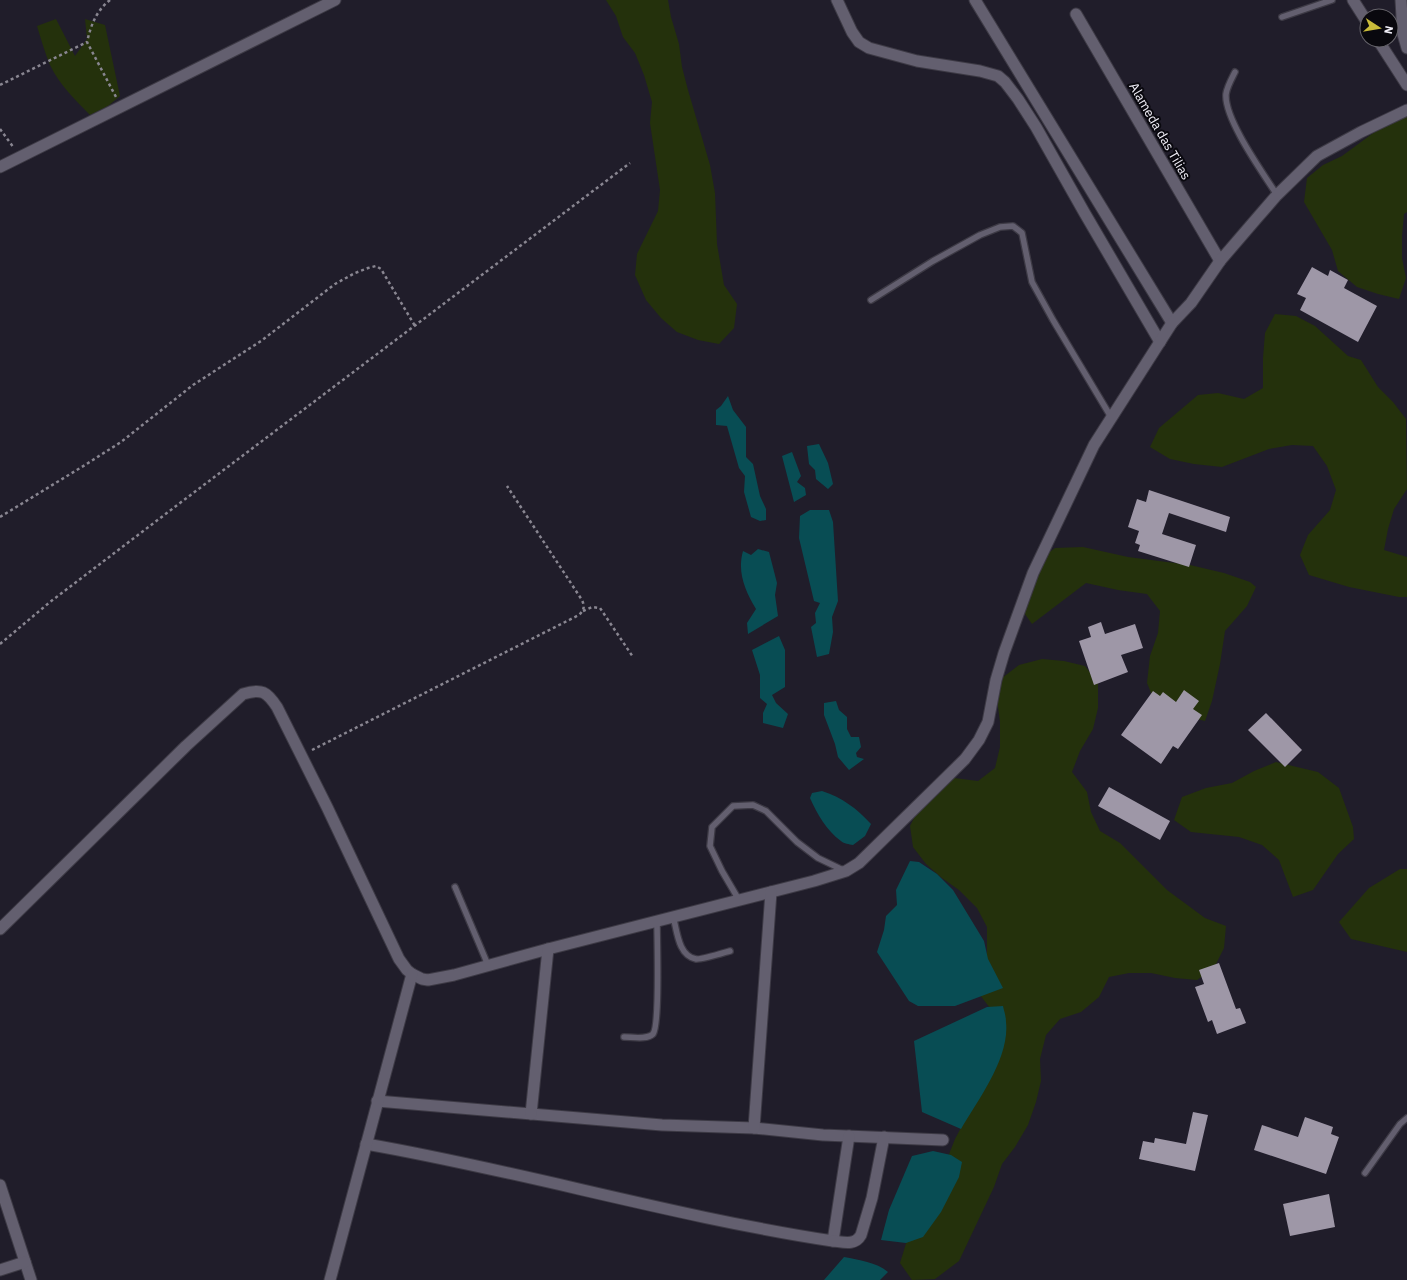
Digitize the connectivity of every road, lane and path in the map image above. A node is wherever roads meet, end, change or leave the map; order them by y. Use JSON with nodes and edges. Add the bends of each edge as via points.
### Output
{"nodes":[{"id":1,"x":110,"y":0,"type":"edge"},
{"id":2,"x":335,"y":0,"type":"edge"},
{"id":3,"x":837,"y":0,"type":"edge"},
{"id":4,"x":975,"y":0,"type":"edge"},
{"id":5,"x":1332,"y":0,"type":"edge"},
{"id":6,"x":1353,"y":0,"type":"edge"},
{"id":7,"x":1401,"y":0,"type":"edge"},
{"id":8,"x":1359,"y":9,"type":"edge"},
{"id":9,"x":1076,"y":14,"type":"dead end"},
{"id":10,"x":1282,"y":17,"type":"dead end"},
{"id":11,"x":87,"y":42,"type":"junction"},
{"id":12,"x":1383,"y":48,"type":"edge"},
{"id":13,"x":1407,"y":48,"type":"edge"},
{"id":14,"x":1235,"y":72,"type":"dead end"},
{"id":15,"x":0,"y":85,"type":"edge"},
{"id":16,"x":1407,"y":85,"type":"edge"},
{"id":17,"x":121,"y":107,"type":"junction"},
{"id":18,"x":1407,"y":110,"type":"edge"},
{"id":19,"x":0,"y":129,"type":"edge"},
{"id":20,"x":21,"y":157,"type":"junction"},
{"id":21,"x":630,"y":164,"type":"dead end"},
{"id":22,"x":0,"y":167,"type":"edge"},
{"id":23,"x":1277,"y":196,"type":"junction"},
{"id":24,"x":1220,"y":261,"type":"junction"},
{"id":25,"x":871,"y":300,"type":"dead end"},
{"id":26,"x":1172,"y":324,"type":"junction"},
{"id":27,"x":415,"y":326,"type":"junction"},
{"id":28,"x":1160,"y":342,"type":"junction"},
{"id":29,"x":1112,"y":417,"type":"junction"},
{"id":30,"x":507,"y":486,"type":"dead end"},
{"id":31,"x":0,"y":517,"type":"edge"},
{"id":32,"x":583,"y":611,"type":"junction"},
{"id":33,"x":0,"y":644,"type":"edge"},
{"id":34,"x":633,"y":657,"type":"dead end"},
{"id":35,"x":301,"y":756,"type":"junction"},
{"id":36,"x":846,"y":871,"type":"junction"},
{"id":37,"x":455,"y":887,"type":"dead end"},
{"id":38,"x":771,"y":892,"type":"junction"},
{"id":39,"x":739,"y":900,"type":"junction"},
{"id":40,"x":673,"y":916,"type":"junction"},
{"id":41,"x":657,"y":921,"type":"junction"},
{"id":42,"x":0,"y":930,"type":"edge"},
{"id":43,"x":548,"y":949,"type":"junction"},
{"id":44,"x":730,"y":951,"type":"dead end"},
{"id":45,"x":488,"y":965,"type":"junction"},
{"id":46,"x":412,"y":974,"type":"junction"},
{"id":47,"x":624,"y":1037,"type":"dead end"},
{"id":48,"x":377,"y":1101,"type":"junction"},
{"id":49,"x":531,"y":1114,"type":"junction"},
{"id":50,"x":1407,"y":1118,"type":"edge"},
{"id":51,"x":754,"y":1128,"type":"junction"},
{"id":52,"x":849,"y":1136,"type":"junction"},
{"id":53,"x":884,"y":1137,"type":"junction"},
{"id":54,"x":943,"y":1140,"type":"dead end"},
{"id":55,"x":366,"y":1144,"type":"junction"},
{"id":56,"x":1365,"y":1173,"type":"dead end"},
{"id":57,"x":0,"y":1184,"type":"edge"},
{"id":58,"x":833,"y":1241,"type":"junction"},
{"id":59,"x":25,"y":1262,"type":"junction"},
{"id":60,"x":0,"y":1270,"type":"edge"},
{"id":61,"x":31,"y":1280,"type":"edge"},
{"id":62,"x":330,"y":1280,"type":"edge"}],
"edges":[{"from":1,"to":11,"type":"path","via":[[102,6],[91,25]]},
{"from":2,"to":17,"type":"street"},
{"from":3,"to":28,"type":"street","via":[[852,32],[859,42],[869,48],[917,61],[980,71],[998,76],[1005,82],[1036,127]]},
{"from":4,"to":26,"type":"street"},
{"from":5,"to":10,"type":"lane"},
{"from":6,"to":8,"type":"street"},
{"from":7,"to":13,"type":"street","via":[[1403,34]]},
{"from":9,"to":24,"type":"street","name":"Alameda das Tilias"},
{"from":11,"to":15,"type":"path"},
{"from":11,"to":17,"type":"path"},
{"from":12,"to":16,"type":"street"},
{"from":14,"to":23,"type":"lane","via":[[1226,93],[1227,103],[1236,129]]},
{"from":17,"to":20,"type":"street"},
{"from":18,"to":23,"type":"street","via":[[1317,156]]},
{"from":19,"to":20,"type":"path"},
{"from":20,"to":22,"type":"street"},
{"from":21,"to":27,"type":"path"},
{"from":23,"to":24,"type":"street"},
{"from":24,"to":26,"type":"street","via":[[1191,303]]},
{"from":25,"to":29,"type":"lane","via":[[980,235],[1000,227],[1013,226],[1022,233],[1032,282],[1052,320]]},
{"from":26,"to":28,"type":"street"},
{"from":27,"to":31,"type":"path","via":[[381,269],[376,266],[355,273],[335,284],[261,341],[193,385],[121,442]]},
{"from":27,"to":33,"type":"path","via":[[50,602]]},
{"from":28,"to":29,"type":"street"},
{"from":29,"to":36,"type":"street","via":[[1094,445],[1033,573],[1004,653],[988,722],[979,740],[965,759],[928,796],[859,863]]},
{"from":30,"to":32,"type":"path","via":[[582,600]]},
{"from":32,"to":34,"type":"path","via":[[592,607],[600,608]]},
{"from":32,"to":35,"type":"path","via":[[572,619]]},
{"from":35,"to":42,"type":"street","via":[[277,707],[268,695],[257,691],[243,694],[186,746]]},
{"from":35,"to":46,"type":"street","via":[[399,959]]},
{"from":36,"to":38,"type":"street"},
{"from":36,"to":39,"type":"lane","via":[[818,858],[797,842],[766,811],[753,805],[733,806],[712,827],[710,846]]},
{"from":37,"to":45,"type":"lane"},
{"from":38,"to":39,"type":"street"},
{"from":38,"to":51,"type":"street"},
{"from":39,"to":40,"type":"street"},
{"from":40,"to":41,"type":"street"},
{"from":40,"to":44,"type":"lane","via":[[680,946],[687,954],[696,959]]},
{"from":41,"to":43,"type":"street"},
{"from":41,"to":47,"type":"lane","via":[[657,1001],[654,1033],[649,1037]]},
{"from":43,"to":45,"type":"street"},
{"from":43,"to":49,"type":"street"},
{"from":45,"to":46,"type":"street","via":[[428,980]]},
{"from":46,"to":48,"type":"street"},
{"from":48,"to":49,"type":"street"},
{"from":48,"to":55,"type":"street"},
{"from":49,"to":51,"type":"street","via":[[662,1125]]},
{"from":50,"to":56,"type":"lane"},
{"from":51,"to":52,"type":"street"},
{"from":52,"to":53,"type":"street"},
{"from":52,"to":58,"type":"street"},
{"from":53,"to":54,"type":"street"},
{"from":53,"to":58,"type":"street","via":[[872,1198],[859,1238],[853,1242]]},
{"from":55,"to":58,"type":"street","via":[[527,1176],[774,1232]]},
{"from":55,"to":62,"type":"street"},
{"from":57,"to":59,"type":"street"},
{"from":59,"to":60,"type":"street"},
{"from":59,"to":61,"type":"street"}]}
